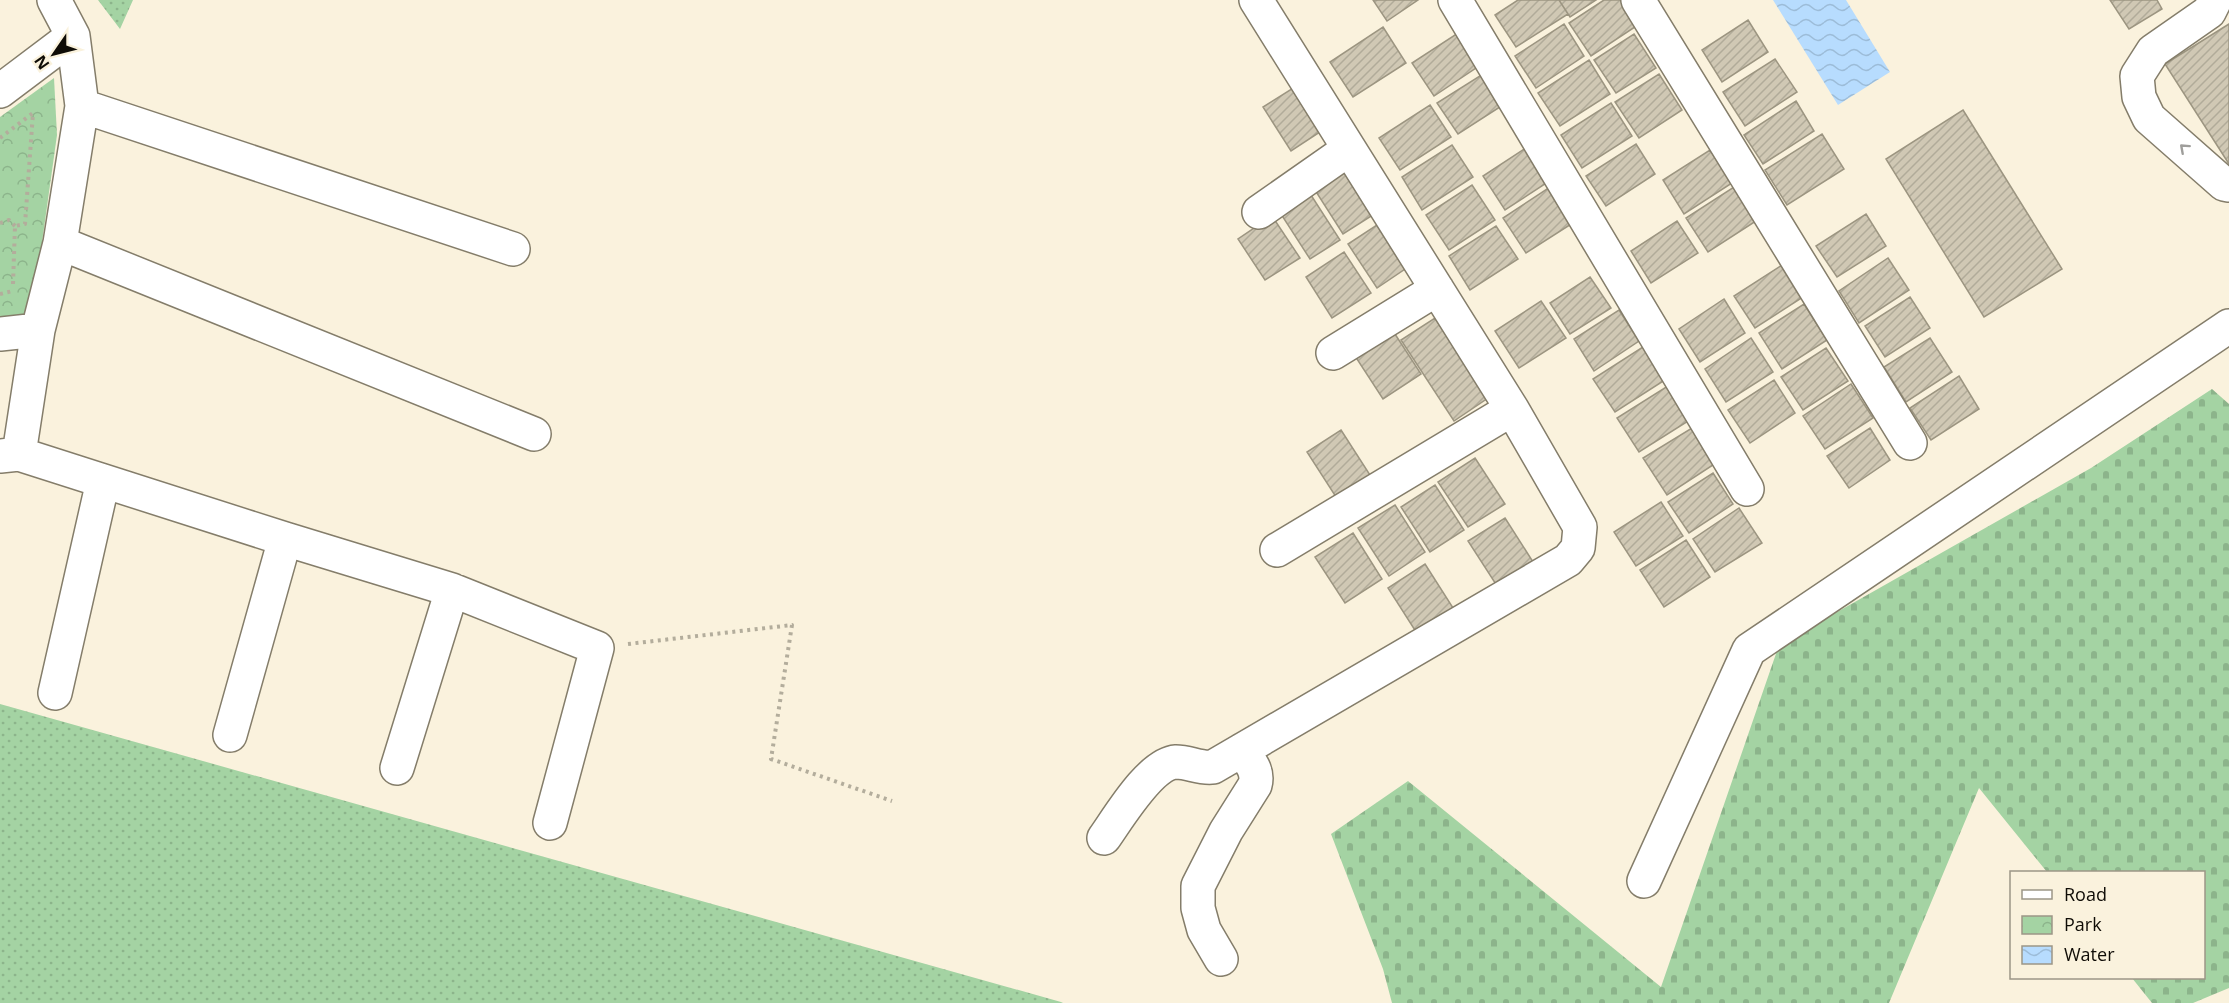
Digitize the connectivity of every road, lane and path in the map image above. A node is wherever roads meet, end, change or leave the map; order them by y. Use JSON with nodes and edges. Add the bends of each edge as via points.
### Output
{"nodes":[{"id":1,"x":54,"y":0,"type":"edge"},
{"id":2,"x":1256,"y":0,"type":"edge"},
{"id":3,"x":1455,"y":0,"type":"edge"},
{"id":4,"x":1638,"y":0,"type":"edge"},
{"id":5,"x":2215,"y":0,"type":"edge"},
{"id":6,"x":73,"y":36,"type":"junction"},
{"id":7,"x":0,"y":91,"type":"edge"},
{"id":8,"x":82,"y":106,"type":"junction"},
{"id":9,"x":0,"y":138,"type":"edge"},
{"id":10,"x":1349,"y":149,"type":"junction"},
{"id":11,"x":2229,"y":185,"type":"edge"},
{"id":12,"x":1259,"y":212,"type":"dead end"},
{"id":13,"x":0,"y":223,"type":"edge"},
{"id":14,"x":15,"y":226,"type":"junction"},
{"id":15,"x":60,"y":243,"type":"junction"},
{"id":16,"x":513,"y":249,"type":"dead end"},
{"id":17,"x":1437,"y":289,"type":"junction"},
{"id":18,"x":0,"y":294,"type":"edge"},
{"id":19,"x":2229,"y":326,"type":"edge"},
{"id":20,"x":38,"y":330,"type":"junction"},
{"id":21,"x":0,"y":334,"type":"edge"},
{"id":22,"x":1333,"y":353,"type":"dead end"},
{"id":23,"x":1512,"y":409,"type":"junction"},
{"id":24,"x":534,"y":434,"type":"dead end"},
{"id":25,"x":1910,"y":443,"type":"dead end"},
{"id":26,"x":9,"y":455,"type":"edge"},
{"id":27,"x":104,"y":481,"type":"junction"},
{"id":28,"x":1747,"y":489,"type":"dead end"},
{"id":29,"x":285,"y":539,"type":"junction"},
{"id":30,"x":1277,"y":550,"type":"dead end"},
{"id":31,"x":452,"y":590,"type":"junction"},
{"id":32,"x":597,"y":648,"type":"junction"},
{"id":33,"x":55,"y":693,"type":"dead end"},
{"id":34,"x":230,"y":735,"type":"dead end"},
{"id":35,"x":1242,"y":750,"type":"junction"},
{"id":36,"x":397,"y":768,"type":"dead end"},
{"id":37,"x":892,"y":801,"type":"dead end"},
{"id":38,"x":550,"y":823,"type":"dead end"},
{"id":39,"x":1104,"y":838,"type":"dead end"},
{"id":40,"x":1644,"y":881,"type":"dead end"},
{"id":41,"x":1221,"y":959,"type":"dead end"}],
"edges":[{"from":1,"to":6,"type":"street"},
{"from":2,"to":10,"type":"street"},
{"from":3,"to":28,"type":"street"},
{"from":4,"to":25,"type":"street"},
{"from":11,"to":5,"type":"street","one_way":true,"via":[[2150,118],[2139,96],[2137,76],[2152,51],[2209,12]]},
{"from":6,"to":7,"type":"street"},
{"from":6,"to":8,"type":"street"},
{"from":8,"to":15,"type":"street"},
{"from":8,"to":16,"type":"street"},
{"from":9,"to":14,"type":"path","via":[[33,113],[25,224]]},
{"from":10,"to":12,"type":"street"},
{"from":10,"to":17,"type":"street"},
{"from":13,"to":14,"type":"path","via":[[9,220]]},
{"from":14,"to":18,"type":"path","via":[[12,292]]},
{"from":15,"to":20,"type":"street"},
{"from":15,"to":24,"type":"street"},
{"from":17,"to":22,"type":"street"},
{"from":17,"to":23,"type":"street"},
{"from":19,"to":40,"type":"street","via":[[1749,650]]},
{"from":20,"to":21,"type":"street"},
{"from":20,"to":26,"type":"street"},
{"from":23,"to":30,"type":"street"},
{"from":23,"to":35,"type":"street","via":[[1580,527],[1578,548],[1568,560]]},
{"from":26,"to":27,"type":"street"},
{"from":27,"to":29,"type":"street"},
{"from":27,"to":33,"type":"street"},
{"from":29,"to":31,"type":"street"},
{"from":29,"to":34,"type":"street"},
{"from":31,"to":32,"type":"street"},
{"from":31,"to":36,"type":"street"},
{"from":32,"to":37,"type":"path","via":[[792,625],[771,759]]},
{"from":32,"to":38,"type":"street"},
{"from":35,"to":39,"type":"street","via":[[1213,767],[1166,764],[1148,779]]},
{"from":35,"to":41,"type":"street","via":[[1255,769],[1255,785],[1198,886],[1204,930]]}]}
